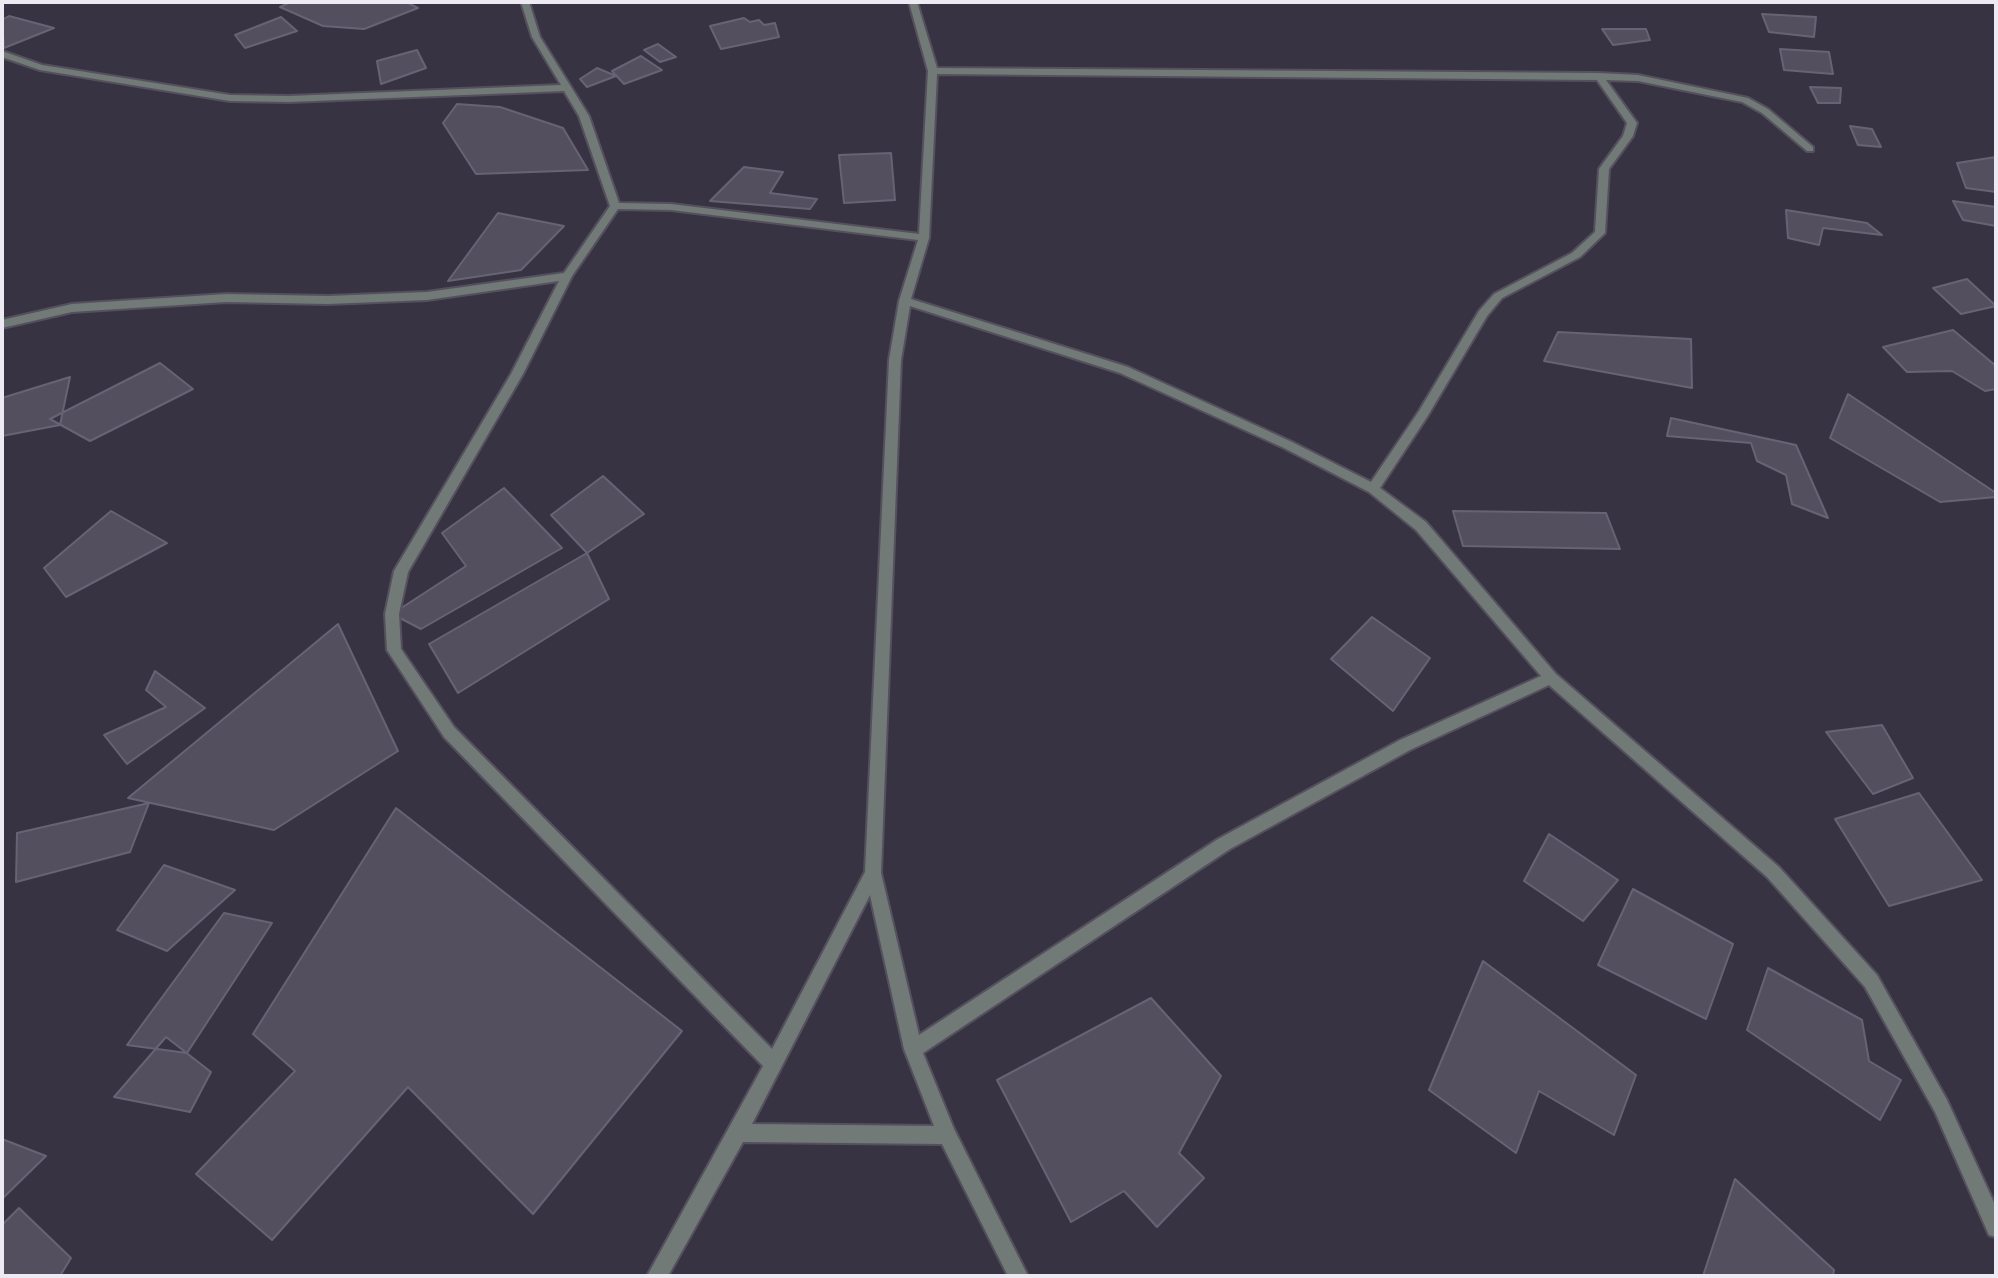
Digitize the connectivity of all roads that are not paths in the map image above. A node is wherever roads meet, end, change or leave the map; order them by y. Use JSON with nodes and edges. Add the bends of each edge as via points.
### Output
{"nodes":[{"id":1,"x":525,"y":2,"type":"edge"},
{"id":2,"x":913,"y":2,"type":"edge"},
{"id":3,"x":2,"y":54,"type":"edge"},
{"id":4,"x":933,"y":71,"type":"junction"},
{"id":5,"x":1598,"y":76,"type":"junction"},
{"id":6,"x":566,"y":88,"type":"junction"},
{"id":7,"x":1810,"y":149,"type":"dead end"},
{"id":8,"x":615,"y":206,"type":"junction"},
{"id":9,"x":924,"y":238,"type":"junction"},
{"id":10,"x":567,"y":276,"type":"junction"},
{"id":11,"x":905,"y":301,"type":"junction"},
{"id":12,"x":2,"y":324,"type":"edge"},
{"id":13,"x":1373,"y":489,"type":"junction"},
{"id":14,"x":1551,"y":677,"type":"junction"},
{"id":15,"x":873,"y":873,"type":"junction"},
{"id":16,"x":913,"y":1049,"type":"junction"},
{"id":17,"x":774,"y":1064,"type":"junction"},
{"id":18,"x":738,"y":1132,"type":"junction"},
{"id":19,"x":947,"y":1135,"type":"junction"},
{"id":20,"x":1996,"y":1228,"type":"edge"},
{"id":21,"x":657,"y":1276,"type":"edge"},
{"id":22,"x":1018,"y":1276,"type":"edge"}],
"edges":[{"from":1,"to":6,"type":"street","via":[[536,37]]},
{"from":2,"to":4,"type":"street"},
{"from":3,"to":6,"type":"street","via":[[40,67],[230,98]]},
{"from":4,"to":5,"type":"street"},
{"from":4,"to":9,"type":"street"},
{"from":5,"to":7,"type":"street","via":[[1668,82],[1745,100]]},
{"from":5,"to":13,"type":"street","via":[[1632,123],[1604,169],[1600,233],[1576,255],[1498,296]]},
{"from":6,"to":8,"type":"street","via":[[584,116]]},
{"from":8,"to":9,"type":"street","via":[[671,207]]},
{"from":8,"to":10,"type":"street"},
{"from":9,"to":11,"type":"street"},
{"from":10,"to":12,"type":"street","via":[[427,296],[226,298],[72,308]]},
{"from":10,"to":17,"type":"street","via":[[517,374],[401,572],[391,614],[394,650],[449,732]]},
{"from":11,"to":13,"type":"street","via":[[1124,370],[1288,444]]},
{"from":11,"to":15,"type":"street","via":[[895,360]]},
{"from":13,"to":14,"type":"street","via":[[1421,526]]},
{"from":14,"to":16,"type":"street","via":[[1405,745],[1224,845]]},
{"from":14,"to":20,"type":"street","via":[[1773,872],[1871,981],[1941,1106]]},
{"from":15,"to":16,"type":"street"},
{"from":15,"to":17,"type":"street"},
{"from":16,"to":19,"type":"street"},
{"from":17,"to":18,"type":"street"},
{"from":18,"to":19,"type":"street"},
{"from":18,"to":21,"type":"street"},
{"from":19,"to":22,"type":"street"}]}
